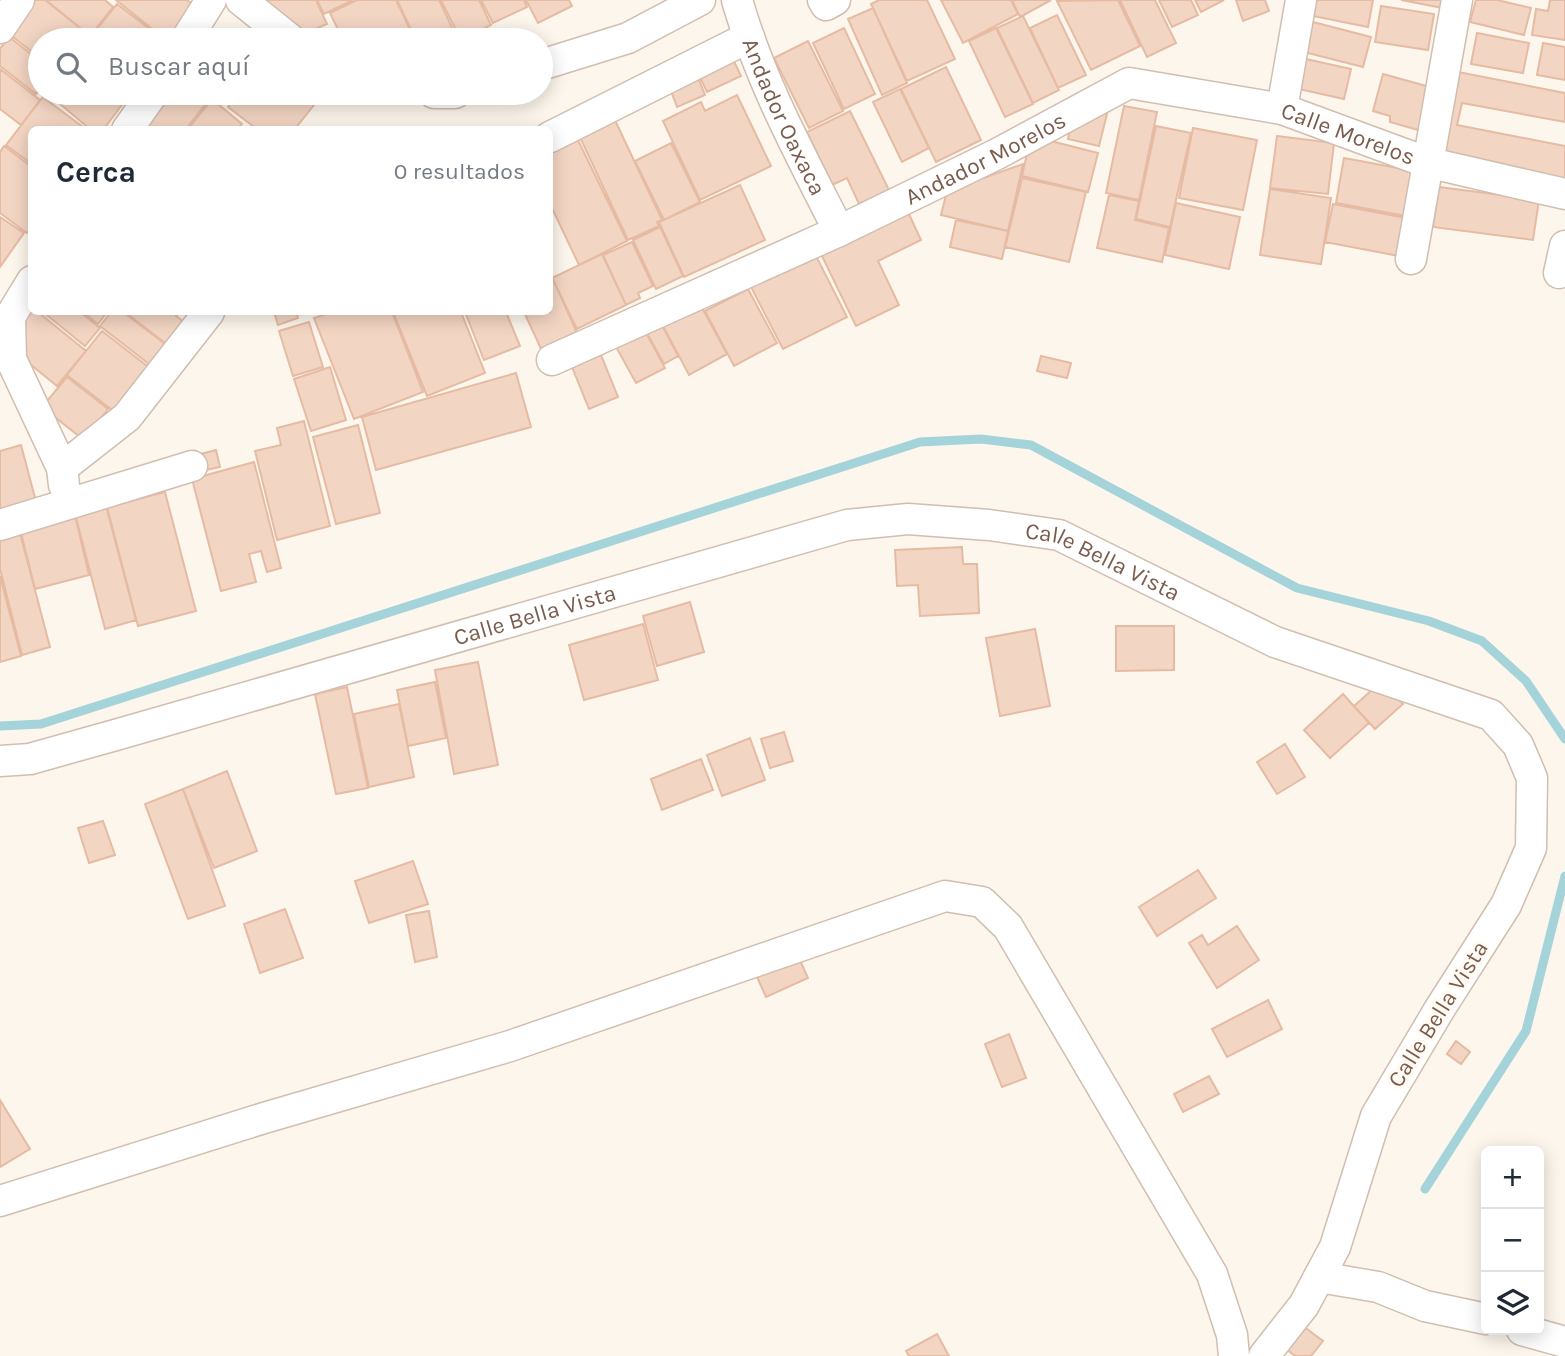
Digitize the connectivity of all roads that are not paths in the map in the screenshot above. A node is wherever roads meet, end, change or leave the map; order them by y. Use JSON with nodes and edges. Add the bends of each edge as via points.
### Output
{"nodes":[{"id":1,"x":19,"y":0,"type":"edge"},
{"id":2,"x":211,"y":0,"type":"edge"},
{"id":3,"x":241,"y":0,"type":"edge"},
{"id":4,"x":701,"y":0,"type":"edge"},
{"id":5,"x":737,"y":0,"type":"edge"},
{"id":6,"x":823,"y":0,"type":"edge"},
{"id":7,"x":835,"y":0,"type":"edge"},
{"id":8,"x":1301,"y":0,"type":"edge"},
{"id":9,"x":1457,"y":0,"type":"edge"},
{"id":10,"x":0,"y":28,"type":"edge"},
{"id":11,"x":194,"y":28,"type":"edge"},
{"id":12,"x":276,"y":28,"type":"edge"},
{"id":13,"x":749,"y":37,"type":"junction"},
{"id":14,"x":553,"y":61,"type":"edge"},
{"id":15,"x":1129,"y":83,"type":"joint"},
{"id":16,"x":145,"y":105,"type":"edge"},
{"id":17,"x":1282,"y":108,"type":"junction"},
{"id":18,"x":130,"y":126,"type":"edge"},
{"id":19,"x":553,"y":135,"type":"edge"},
{"id":20,"x":1426,"y":162,"type":"junction"},
{"id":21,"x":1565,"y":194,"type":"edge"},
{"id":22,"x":839,"y":232,"type":"junction"},
{"id":23,"x":1411,"y":259,"type":"dead end"},
{"id":24,"x":28,"y":286,"type":"edge"},
{"id":25,"x":5,"y":315,"type":"edge"},
{"id":26,"x":207,"y":315,"type":"edge"},
{"id":27,"x":6,"y":360,"type":"edge"},
{"id":28,"x":552,"y":360,"type":"dead end"},
{"id":29,"x":192,"y":466,"type":"dead end"},
{"id":30,"x":62,"y":468,"type":"junction"},
{"id":31,"x":66,"y":506,"type":"junction"},
{"id":32,"x":0,"y":525,"type":"edge"},
{"id":33,"x":0,"y":761,"type":"edge"},
{"id":34,"x":0,"y":1201,"type":"edge"},
{"id":35,"x":1319,"y":1277,"type":"junction"},
{"id":36,"x":1481,"y":1319,"type":"edge"},
{"id":37,"x":1540,"y":1335,"type":"edge"},
{"id":38,"x":1565,"y":1342,"type":"edge"},
{"id":39,"x":1234,"y":1356,"type":"edge"},
{"id":40,"x":1264,"y":1356,"type":"edge"}],
"edges":[{"from":1,"to":10,"type":"street"},
{"from":2,"to":11,"type":"street"},
{"from":3,"to":12,"type":"street"},
{"from":4,"to":14,"type":"street","via":[[628,38]]},
{"from":5,"to":13,"type":"street","name":"Andador Oaxaca"},
{"from":6,"to":7,"type":"street","via":[[826,5]]},
{"from":8,"to":17,"type":"street"},
{"from":9,"to":20,"type":"street"},
{"from":13,"to":19,"type":"street"},
{"from":13,"to":22,"type":"street","name":"Andador Oaxaca","via":[[783,120]]},
{"from":15,"to":17,"type":"street","name":"Calle Morelos"},
{"from":15,"to":22,"type":"street","name":"Andador Morelos"},
{"from":16,"to":18,"type":"street"},
{"from":17,"to":20,"type":"street","name":"Calle Morelos"},
{"from":20,"to":21,"type":"street","name":"Calle Morelos"},
{"from":20,"to":23,"type":"street"},
{"from":22,"to":28,"type":"street","name":"Andador Morelos"},
{"from":24,"to":25,"type":"street"},
{"from":25,"to":27,"type":"street"},
{"from":26,"to":30,"type":"street","via":[[127,417]]},
{"from":27,"to":30,"type":"street"},
{"from":29,"to":31,"type":"street"},
{"from":30,"to":31,"type":"street"},
{"from":31,"to":32,"type":"street"},
{"from":33,"to":35,"type":"street","name":"Calle Bella Vista","via":[[30,759],[81,745],[847,526],[908,519],[1059,535],[1275,642],[1491,715],[1518,745],[1532,778],[1531,848],[1506,905],[1376,1116],[1335,1247]]},
{"from":34,"to":39,"type":"street","via":[[510,1046],[944,896],[982,902],[1008,927],[1212,1274],[1232,1335]]},
{"from":35,"to":36,"type":"street","via":[[1378,1287],[1425,1307]]},
{"from":35,"to":40,"type":"street","name":"Calle Bella Vista","via":[[1304,1306]]},
{"from":37,"to":38,"type":"street"}]}
